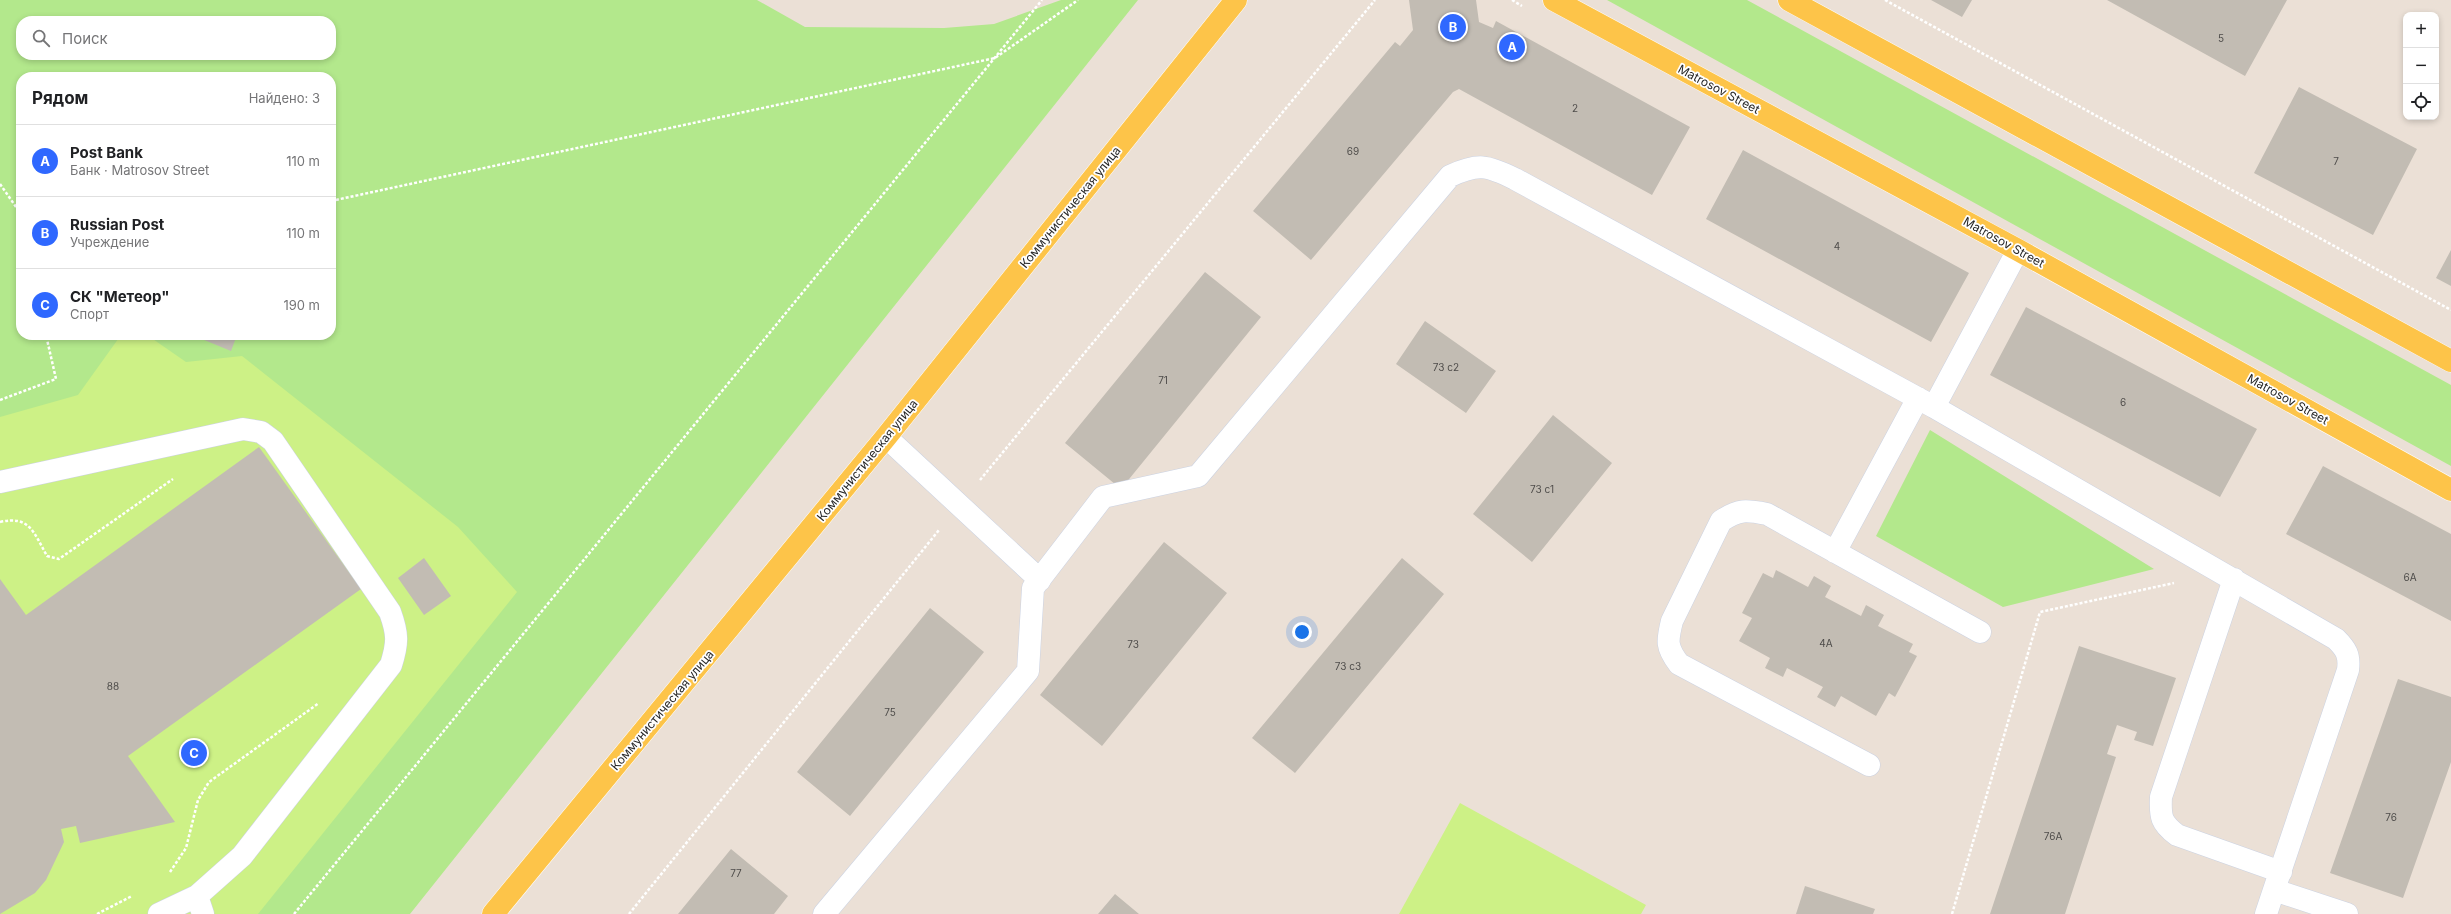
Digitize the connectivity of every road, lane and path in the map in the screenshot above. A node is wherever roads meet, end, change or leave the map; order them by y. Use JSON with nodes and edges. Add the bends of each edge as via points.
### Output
{"nodes":[{"id":1,"x":1042,"y":0,"type":"edge"},
{"id":2,"x":1078,"y":0,"type":"edge"},
{"id":3,"x":1236,"y":0,"type":"edge"},
{"id":4,"x":1375,"y":0,"type":"edge"},
{"id":5,"x":1554,"y":0,"type":"edge"},
{"id":6,"x":1789,"y":0,"type":"edge"},
{"id":7,"x":1884,"y":0,"type":"edge"},
{"id":8,"x":995,"y":58,"type":"junction"},
{"id":9,"x":0,"y":184,"type":"edge"},
{"id":10,"x":336,"y":200,"type":"edge"},
{"id":11,"x":16,"y":207,"type":"edge"},
{"id":12,"x":2018,"y":250,"type":"junction"},
{"id":13,"x":2451,"y":310,"type":"edge"},
{"id":14,"x":47,"y":340,"type":"edge"},
{"id":15,"x":2451,"y":361,"type":"edge"},
{"id":16,"x":0,"y":400,"type":"edge"},
{"id":17,"x":1926,"y":402,"type":"junction"},
{"id":18,"x":886,"y":437,"type":"junction"},
{"id":19,"x":173,"y":478,"type":"dead end"},
{"id":20,"x":0,"y":482,"type":"edge"},
{"id":21,"x":2451,"y":490,"type":"edge"},
{"id":22,"x":959,"y":506,"type":"junction"},
{"id":23,"x":0,"y":522,"type":"edge"},
{"id":24,"x":1835,"y":552,"type":"junction"},
{"id":25,"x":2228,"y":576,"type":"junction"},
{"id":26,"x":1040,"y":580,"type":"junction"},
{"id":27,"x":1980,"y":632,"type":"dead end"},
{"id":28,"x":326,"y":698,"type":"dead end"},
{"id":29,"x":1869,"y":765,"type":"dead end"},
{"id":30,"x":164,"y":876,"type":"dead end"},
{"id":31,"x":2277,"y":881,"type":"junction"},
{"id":32,"x":137,"y":893,"type":"dead end"},
{"id":33,"x":200,"y":905,"type":"edge"},
{"id":34,"x":97,"y":914,"type":"edge"},
{"id":35,"x":159,"y":914,"type":"edge"},
{"id":36,"x":294,"y":914,"type":"edge"},
{"id":37,"x":493,"y":914,"type":"edge"},
{"id":38,"x":629,"y":914,"type":"edge"},
{"id":39,"x":824,"y":914,"type":"edge"},
{"id":40,"x":1952,"y":914,"type":"edge"},
{"id":41,"x":2266,"y":914,"type":"edge"},
{"id":42,"x":2347,"y":914,"type":"edge"}],
"edges":[{"from":1,"to":8,"type":"path"},
{"from":2,"to":8,"type":"path"},
{"from":3,"to":18,"type":"main road","name":"Коммунистическая улица"},
{"from":4,"to":22,"type":"path"},
{"from":5,"to":12,"type":"main road","name":"Matrosov Street"},
{"from":6,"to":15,"type":"main road"},
{"from":7,"to":13,"type":"path"},
{"from":8,"to":10,"type":"path"},
{"from":8,"to":36,"type":"path"},
{"from":9,"to":11,"type":"path"},
{"from":12,"to":17,"type":"lane"},
{"from":12,"to":21,"type":"main road","name":"Matrosov Street"},
{"from":14,"to":16,"type":"path","via":[[56,379]]},
{"from":17,"to":24,"type":"lane"},
{"from":17,"to":25,"type":"lane"},
{"from":17,"to":26,"type":"lane","via":[[1515,179],[1492,168],[1468,168],[1450,176],[1198,476],[1103,497]]},
{"from":18,"to":22,"type":"lane"},
{"from":18,"to":37,"type":"main road","name":"Коммунистическая улица"},
{"from":19,"to":23,"type":"path","via":[[59,559],[47,556],[29,525],[14,518]]},
{"from":20,"to":33,"type":"lane","via":[[243,429],[261,432],[273,440],[390,612],[396,630],[397,648],[391,665],[242,856]]},
{"from":22,"to":26,"type":"lane"},
{"from":22,"to":38,"type":"path"},
{"from":24,"to":27,"type":"lane"},
{"from":24,"to":29,"type":"lane","via":[[1767,514],[1750,510],[1735,511],[1721,521],[1672,621],[1668,636],[1669,651],[1679,664]]},
{"from":25,"to":31,"type":"lane","via":[[2336,639],[2344,647],[2349,658],[2348,670]]},
{"from":25,"to":31,"type":"lane","via":[[2161,797],[2161,813],[2165,826],[2177,835]]},
{"from":25,"to":40,"type":"path","via":[[2040,612]]},
{"from":26,"to":39,"type":"lane","via":[[1033,588],[1028,671]]},
{"from":28,"to":30,"type":"path","via":[[209,782],[198,800],[186,848],[173,869]]},
{"from":31,"to":41,"type":"lane"},
{"from":31,"to":42,"type":"lane"},
{"from":32,"to":34,"type":"path"},
{"from":33,"to":35,"type":"lane"}]}
